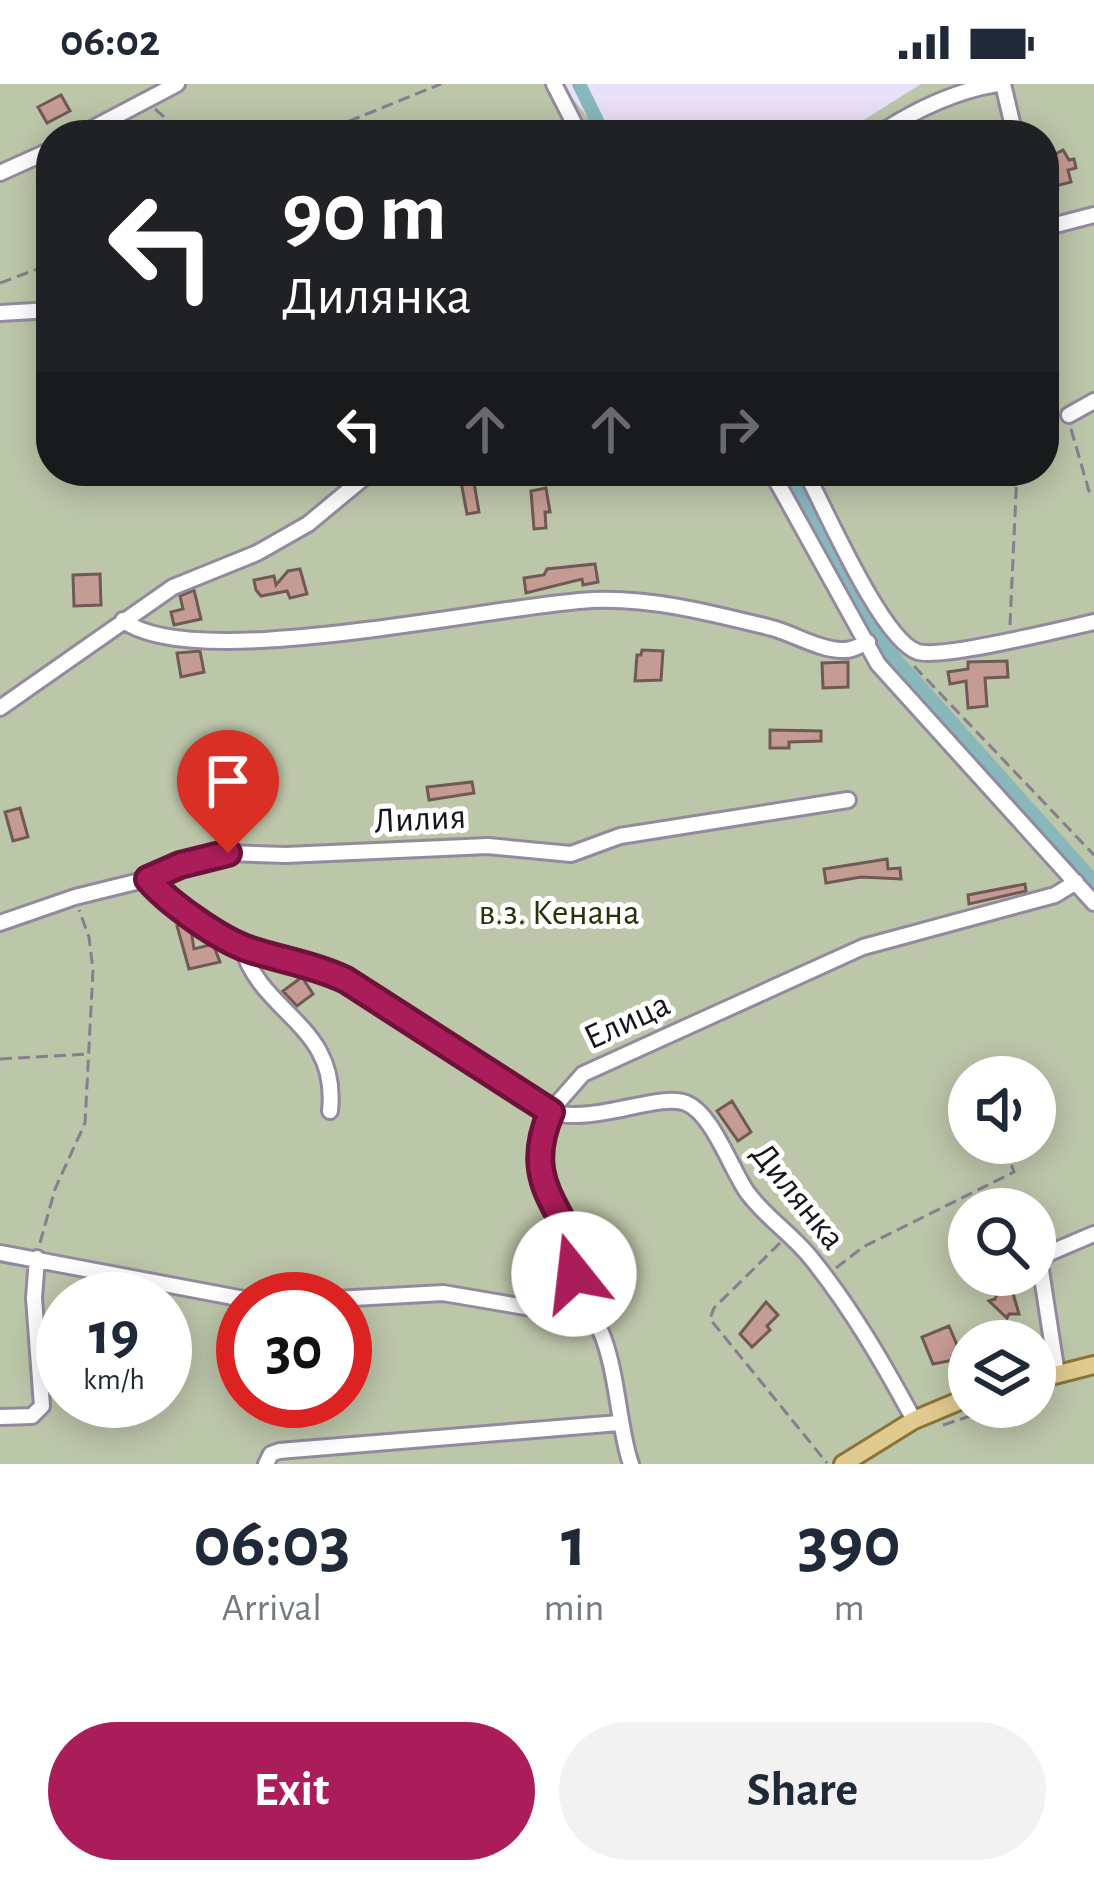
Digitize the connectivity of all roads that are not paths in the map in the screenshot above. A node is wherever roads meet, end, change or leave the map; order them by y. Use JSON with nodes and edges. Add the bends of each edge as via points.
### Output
{"nodes":[{"id":1,"x":177,"y":84,"type":"edge"},
{"id":2,"x":554,"y":84,"type":"edge"},
{"id":3,"x":1000,"y":84,"type":"edge"},
{"id":4,"x":108,"y":120,"type":"edge"},
{"id":5,"x":572,"y":120,"type":"edge"},
{"id":6,"x":905,"y":120,"type":"edge"},
{"id":7,"x":1011,"y":120,"type":"edge"},
{"id":8,"x":36,"y":157,"type":"edge"},
{"id":9,"x":0,"y":173,"type":"edge"},
{"id":10,"x":1094,"y":215,"type":"edge"},
{"id":11,"x":1059,"y":224,"type":"edge"},
{"id":12,"x":36,"y":311,"type":"edge"},
{"id":13,"x":0,"y":313,"type":"edge"},
{"id":14,"x":1094,"y":400,"type":"edge"},
{"id":15,"x":1069,"y":415,"type":"road end"},
{"id":16,"x":355,"y":486,"type":"edge"},
{"id":17,"x":780,"y":486,"type":"edge"},
{"id":18,"x":813,"y":486,"type":"edge"},
{"id":19,"x":123,"y":620,"type":"junction"},
{"id":20,"x":1094,"y":622,"type":"edge"},
{"id":21,"x":868,"y":642,"type":"junction"},
{"id":22,"x":899,"y":642,"type":"junction"},
{"id":23,"x":878,"y":664,"type":"junction"},
{"id":24,"x":0,"y":708,"type":"edge"},
{"id":25,"x":848,"y":800,"type":"dead end"},
{"id":26,"x":148,"y":879,"type":"junction"},
{"id":27,"x":1076,"y":882,"type":"junction"},
{"id":28,"x":1094,"y":904,"type":"edge"},
{"id":29,"x":0,"y":923,"type":"edge"},
{"id":30,"x":242,"y":947,"type":"junction"},
{"id":31,"x":330,"y":1111,"type":"dead end"},
{"id":32,"x":551,"y":1112,"type":"junction"},
{"id":33,"x":1094,"y":1234,"type":"edge"},
{"id":34,"x":0,"y":1253,"type":"edge"},
{"id":35,"x":37,"y":1258,"type":"junction"},
{"id":36,"x":566,"y":1292,"type":"junction"},
{"id":37,"x":216,"y":1293,"type":"edge"},
{"id":38,"x":372,"y":1297,"type":"edge"},
{"id":39,"x":1094,"y":1365,"type":"edge"},
{"id":40,"x":1057,"y":1375,"type":"joint"},
{"id":41,"x":948,"y":1406,"type":"edge"},
{"id":42,"x":0,"y":1417,"type":"edge"},
{"id":43,"x":914,"y":1420,"type":"junction"},
{"id":44,"x":620,"y":1423,"type":"junction"},
{"id":45,"x":266,"y":1464,"type":"edge"},
{"id":46,"x":631,"y":1464,"type":"edge"},
{"id":47,"x":843,"y":1464,"type":"edge"}],
"edges":[{"from":1,"to":4,"type":"street"},
{"from":2,"to":5,"type":"street"},
{"from":3,"to":6,"type":"street"},
{"from":3,"to":7,"type":"street"},
{"from":8,"to":9,"type":"street"},
{"from":10,"to":11,"type":"street"},
{"from":12,"to":13,"type":"street"},
{"from":14,"to":15,"type":"street"},
{"from":16,"to":19,"type":"street","via":[[287,536],[173,587]]},
{"from":17,"to":21,"type":"street"},
{"from":18,"to":22,"type":"street"},
{"from":19,"to":21,"type":"street","via":[[170,640],[244,640],[613,599],[772,628],[834,650]]},
{"from":19,"to":24,"type":"street"},
{"from":20,"to":22,"type":"street","via":[[921,654]]},
{"from":21,"to":23,"type":"street"},
{"from":22,"to":23,"type":"street"},
{"from":23,"to":27,"type":"street"},
{"from":25,"to":26,"type":"street","name":"Лилия","via":[[620,836],[571,854],[488,846],[245,850]]},
{"from":26,"to":29,"type":"street","name":"Лилия"},
{"from":26,"to":30,"type":"street"},
{"from":27,"to":28,"type":"street"},
{"from":27,"to":32,"type":"street","name":"Елица","via":[[1054,896],[853,951],[591,1069]]},
{"from":30,"to":31,"type":"street","via":[[318,1045],[330,1077]]},
{"from":30,"to":32,"type":"street","via":[[346,980]]},
{"from":32,"to":36,"type":"street","via":[[540,1168],[574,1252]]},
{"from":32,"to":43,"type":"street","name":"Дилянка","via":[[622,1112],[664,1101],[702,1114],[753,1200],[864,1330]]},
{"from":33,"to":40,"type":"street","via":[[1040,1264]]},
{"from":34,"to":35,"type":"street"},
{"from":35,"to":37,"type":"street"},
{"from":35,"to":42,"type":"street","via":[[42,1406],[32,1416]]},
{"from":36,"to":38,"type":"street","via":[[530,1309],[443,1293]]},
{"from":36,"to":44,"type":"street","via":[[602,1334]]},
{"from":39,"to":40,"type":"main road"},
{"from":41,"to":43,"type":"main road"},
{"from":43,"to":47,"type":"main road"},
{"from":44,"to":45,"type":"street","via":[[279,1451]]},
{"from":44,"to":46,"type":"street"}]}
